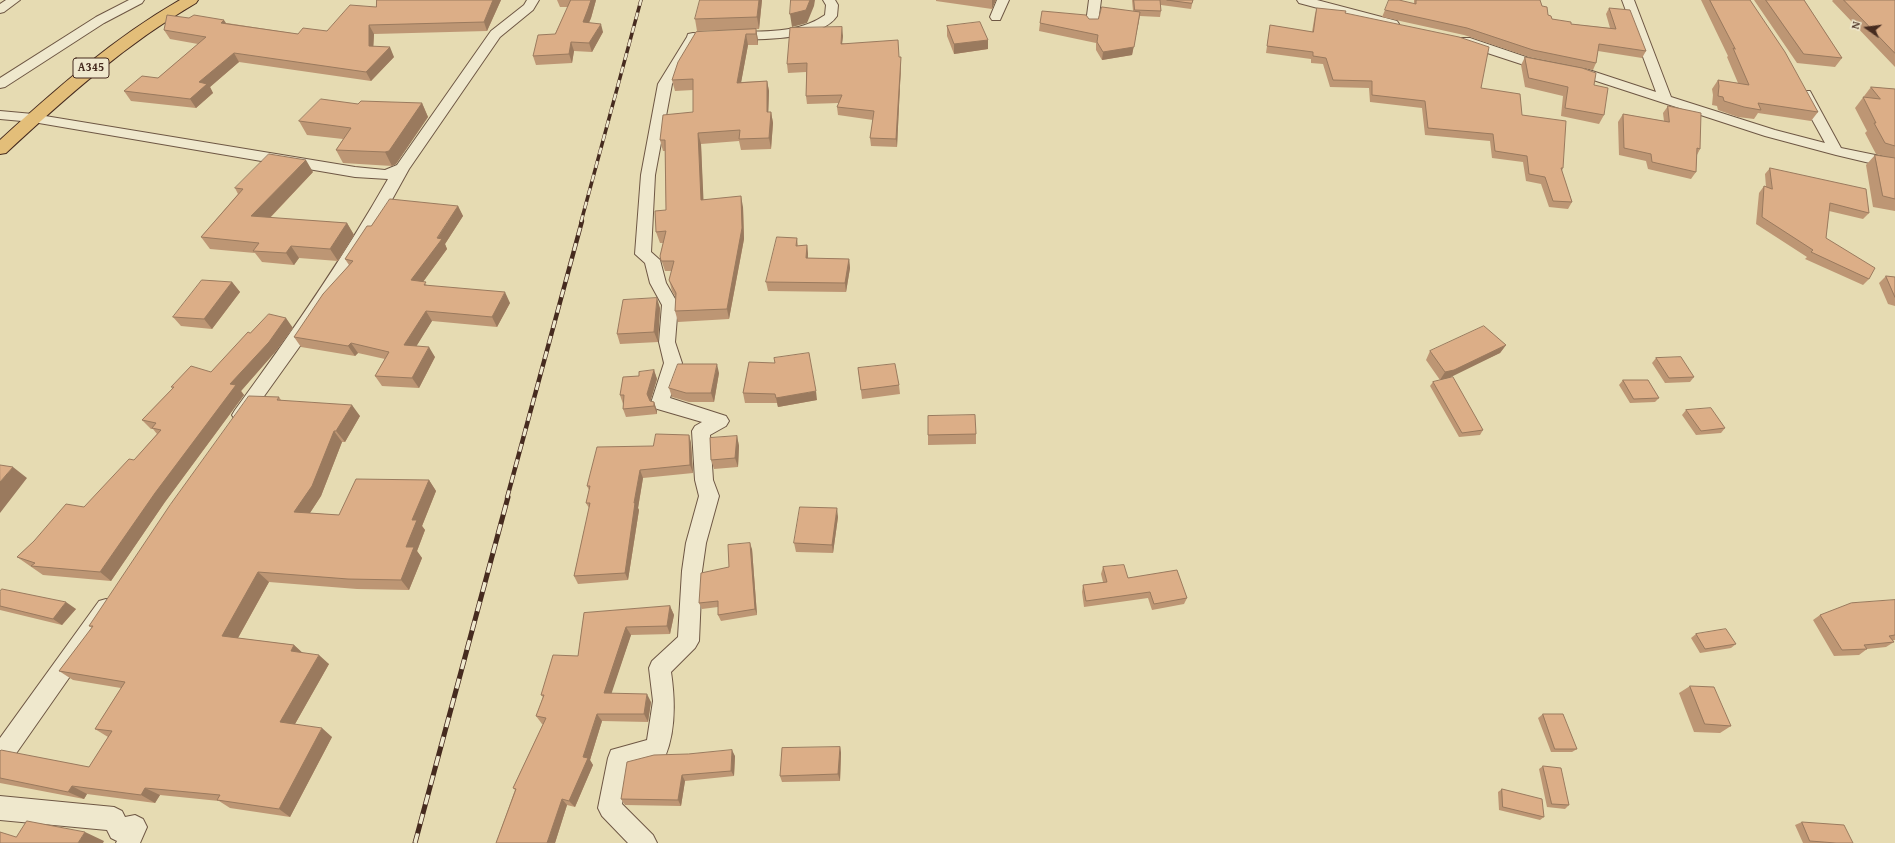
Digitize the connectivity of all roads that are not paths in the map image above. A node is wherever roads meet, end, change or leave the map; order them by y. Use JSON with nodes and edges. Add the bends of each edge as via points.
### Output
{"nodes":[{"id":1,"x":14,"y":0,"type":"edge"},
{"id":2,"x":191,"y":0,"type":"edge"},
{"id":3,"x":533,"y":0,"type":"edge"},
{"id":4,"x":829,"y":0,"type":"edge"},
{"id":5,"x":1003,"y":0,"type":"edge"},
{"id":6,"x":1095,"y":0,"type":"edge"},
{"id":7,"x":1304,"y":0,"type":"edge"},
{"id":8,"x":1628,"y":0,"type":"edge"},
{"id":9,"x":133,"y":1,"type":"edge"},
{"id":10,"x":0,"y":9,"type":"edge"},
{"id":11,"x":996,"y":17,"type":"dead end"},
{"id":12,"x":1092,"y":23,"type":"edge"},
{"id":13,"x":1404,"y":26,"type":"edge"},
{"id":14,"x":1453,"y":37,"type":"edge"},
{"id":15,"x":1798,"y":80,"type":"edge"},
{"id":16,"x":0,"y":84,"type":"edge"},
{"id":17,"x":1665,"y":98,"type":"junction"},
{"id":18,"x":0,"y":115,"type":"edge"},
{"id":19,"x":33,"y":118,"type":"junction"},
{"id":20,"x":0,"y":149,"type":"edge"},
{"id":21,"x":1836,"y":151,"type":"junction"},
{"id":22,"x":1895,"y":164,"type":"edge"},
{"id":23,"x":402,"y":168,"type":"junction"},
{"id":24,"x":230,"y":430,"type":"edge"},
{"id":25,"x":115,"y":594,"type":"edge"},
{"id":26,"x":0,"y":757,"type":"edge"},
{"id":27,"x":0,"y":808,"type":"edge"},
{"id":28,"x":128,"y":843,"type":"edge"},
{"id":29,"x":645,"y":843,"type":"edge"}],
"edges":[{"from":1,"to":10,"type":"street"},
{"from":2,"to":19,"type":"highway","number":"A345","via":[[143,28],[116,48]]},
{"from":3,"to":23,"type":"street","via":[[529,7],[495,34]]},
{"from":4,"to":29,"type":"street","via":[[832,5],[831,16],[810,29],[768,34],[693,37],[663,91],[648,176],[643,254],[652,260],[660,291],[670,304],[667,342],[673,363],[660,403],[720,420],[701,431],[704,480],[709,496],[696,543],[688,641],[660,668],[664,701],[657,749],[619,758],[610,808]]},
{"from":5,"to":11,"type":"street"},
{"from":6,"to":12,"type":"street"},
{"from":7,"to":13,"type":"street"},
{"from":8,"to":17,"type":"street"},
{"from":9,"to":16,"type":"street"},
{"from":14,"to":17,"type":"street","via":[[1526,61],[1581,72]]},
{"from":15,"to":21,"type":"street"},
{"from":17,"to":21,"type":"street","via":[[1770,133]]},
{"from":18,"to":19,"type":"street"},
{"from":19,"to":20,"type":"highway","number":"A345"},
{"from":19,"to":23,"type":"street","via":[[355,172],[387,175]]},
{"from":21,"to":22,"type":"street"},
{"from":23,"to":24,"type":"street","via":[[366,234],[308,322]]},
{"from":25,"to":26,"type":"street"},
{"from":27,"to":28,"type":"street","via":[[114,819],[119,830],[135,827]]}]}
